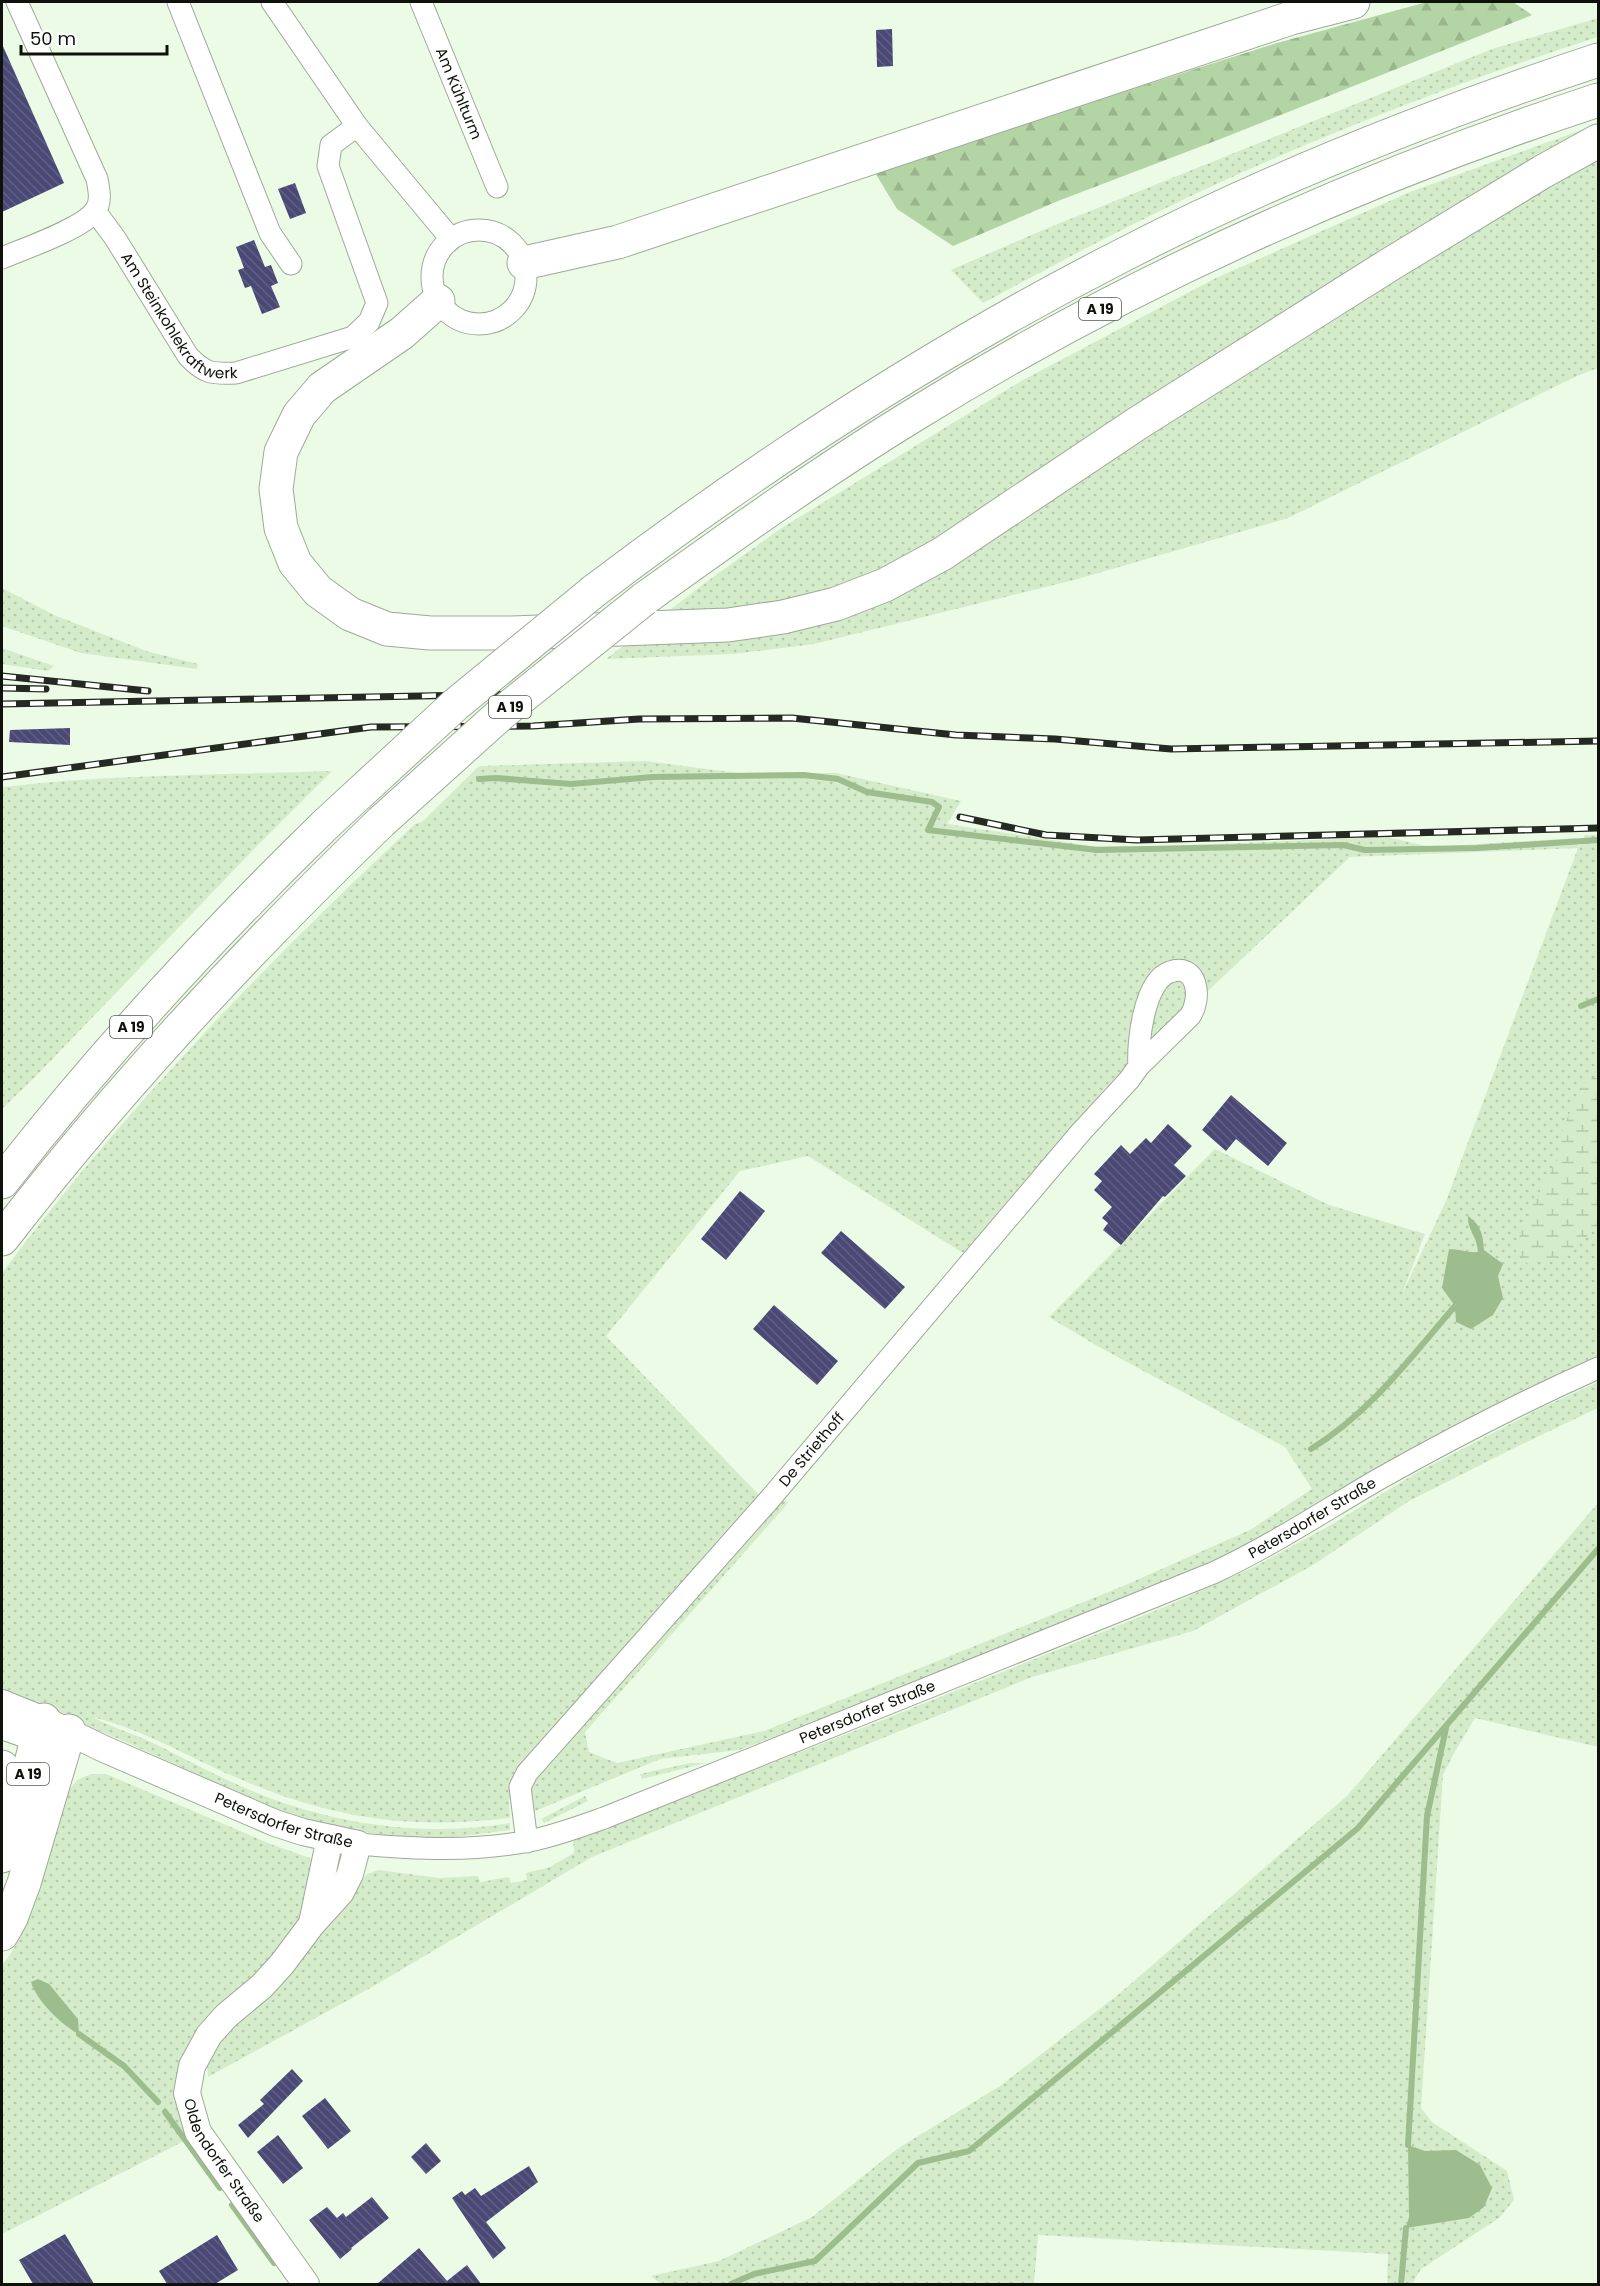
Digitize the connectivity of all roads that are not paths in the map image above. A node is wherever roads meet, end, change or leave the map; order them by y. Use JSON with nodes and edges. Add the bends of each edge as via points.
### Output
{"nodes":[{"id":1,"x":17,"y":2,"type":"edge"},
{"id":2,"x":178,"y":2,"type":"edge"},
{"id":3,"x":272,"y":2,"type":"edge"},
{"id":4,"x":420,"y":2,"type":"edge"},
{"id":5,"x":1353,"y":2,"type":"edge"},
{"id":6,"x":1599,"y":60,"type":"edge"},
{"id":7,"x":1599,"y":100,"type":"edge"},
{"id":8,"x":357,"y":126,"type":"junction"},
{"id":9,"x":1599,"y":141,"type":"edge"},
{"id":10,"x":497,"y":187,"type":"dead end"},
{"id":11,"x":95,"y":212,"type":"junction"},
{"id":12,"x":451,"y":239,"type":"junction"},
{"id":13,"x":2,"y":258,"type":"edge"},
{"id":14,"x":524,"y":263,"type":"junction"},
{"id":15,"x":291,"y":264,"type":"dead end"},
{"id":16,"x":438,"y":301,"type":"junction"},
{"id":17,"x":1139,"y":1066,"type":"dead end"},
{"id":18,"x":2,"y":1182,"type":"edge"},
{"id":19,"x":2,"y":1239,"type":"edge"},
{"id":20,"x":1599,"y":1368,"type":"edge"},
{"id":21,"x":2,"y":1703,"type":"edge"},
{"id":22,"x":2,"y":1726,"type":"edge"},
{"id":23,"x":54,"y":1734,"type":"junction"},
{"id":24,"x":2,"y":1767,"type":"edge"},
{"id":25,"x":330,"y":1838,"type":"junction"},
{"id":26,"x":6,"y":1842,"type":"edge"},
{"id":27,"x":527,"y":1842,"type":"junction"},
{"id":28,"x":358,"y":1844,"type":"junction"},
{"id":29,"x":312,"y":1924,"type":"junction"},
{"id":30,"x":2,"y":1934,"type":"edge"},
{"id":31,"x":306,"y":2284,"type":"edge"}],
"edges":[{"from":1,"to":11,"type":"street","via":[[97,179],[100,197]]},
{"from":2,"to":15,"type":"street","via":[[270,233]]},
{"from":3,"to":8,"type":"street"},
{"from":4,"to":10,"type":"street","name":"Am Kühlturm"},
{"from":5,"to":14,"type":"highway","via":[[1291,18],[618,242]]},
{"from":6,"to":18,"type":"highway","number":"A 19","bridge":true,"via":[[1438,116],[1239,199],[1083,275],[973,336],[791,449],[594,591],[455,705],[326,824],[172,982]]},
{"from":7,"to":19,"type":"highway","number":"A 19","bridge":true,"via":[[1367,184],[1210,254],[1106,306],[1008,359],[822,473],[644,598],[503,712],[381,822],[259,941],[105,1110]]},
{"from":8,"to":11,"type":"street","name":"Am Steinkohlekraftwerk","via":[[331,145],[328,166],[377,303],[369,322],[353,337],[236,373],[216,374],[201,369],[188,356]]},
{"from":8,"to":12,"type":"street"},
{"from":9,"to":16,"type":"highway","via":[[1389,265],[1138,423],[942,554],[885,585],[836,604],[728,625],[430,633],[387,629],[350,614],[318,591],[295,563],[281,528],[276,489],[281,452],[299,415],[322,388],[402,333]]},
{"from":11,"to":13,"type":"street","via":[[79,225]]},
{"from":12,"to":14,"type":"street","via":[[471,231],[494,232],[518,250]]},
{"from":12,"to":16,"type":"street","via":[[441,249],[433,268]]},
{"from":14,"to":16,"type":"street","via":[[523,295],[515,309],[502,319],[473,324],[459,320]]},
{"from":17,"to":27,"type":"street","name":"De Striethoff","via":[[769,1500],[527,1773],[520,1787]]},
{"from":20,"to":27,"type":"street","name":"Petersdorfer Straße","via":[[1434,1449],[1258,1552],[1213,1573],[604,1818]]},
{"from":21,"to":23,"type":"street","name":"Petersdorfer Straße"},
{"from":22,"to":23,"type":"street","name":"Petersdorfer Straße"},
{"from":23,"to":25,"type":"street","name":"Petersdorfer Straße","via":[[101,1748],[274,1823]]},
{"from":23,"to":26,"type":"highway","number":"A 19","via":[[23,1796]]},
{"from":23,"to":30,"type":"highway","via":[[24,1883]]},
{"from":24,"to":26,"type":"highway","number":"A 19","via":[[11,1790]]},
{"from":25,"to":28,"type":"street","name":"Petersdorfer Straße"},
{"from":25,"to":29,"type":"street","name":"Oldendorfer Straße"},
{"from":27,"to":28,"type":"street","name":"Petersdorfer Straße","via":[[428,1849]]},
{"from":28,"to":29,"type":"street","name":"Oldendorfer Straße","via":[[341,1892]]},
{"from":29,"to":31,"type":"street","name":"Oldendorfer Straße","via":[[269,1978],[209,2035],[192,2066],[187,2093],[198,2132]]}]}
